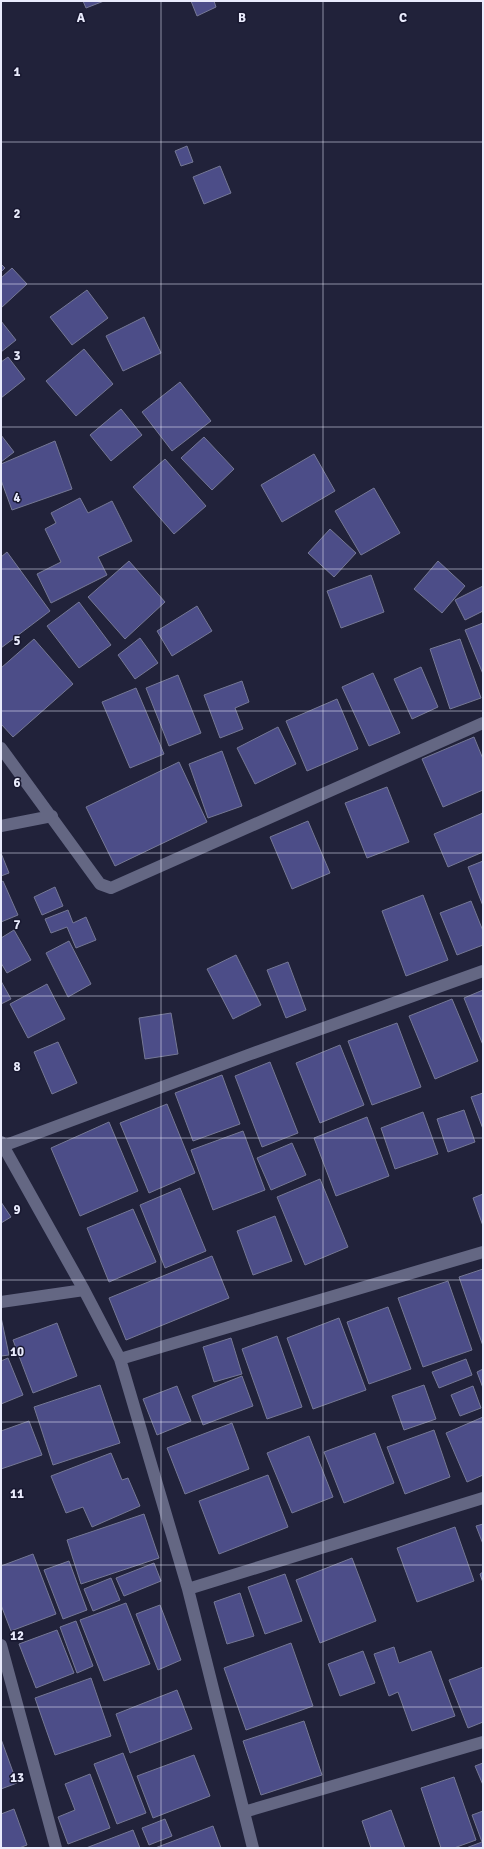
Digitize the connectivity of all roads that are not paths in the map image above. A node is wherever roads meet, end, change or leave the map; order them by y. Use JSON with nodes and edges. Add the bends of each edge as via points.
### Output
{"nodes":[{"id":1,"x":483,"y":723,"type":"edge"},
{"id":2,"x":1,"y":748,"type":"edge"},
{"id":3,"x":52,"y":816,"type":"junction"},
{"id":4,"x":1,"y":826,"type":"edge"},
{"id":5,"x":483,"y":971,"type":"edge"},
{"id":6,"x":2,"y":1144,"type":"edge"},
{"id":7,"x":483,"y":1252,"type":"edge"},
{"id":8,"x":84,"y":1290,"type":"junction"},
{"id":9,"x":1,"y":1302,"type":"edge"},
{"id":10,"x":120,"y":1359,"type":"junction"},
{"id":11,"x":483,"y":1498,"type":"edge"},
{"id":12,"x":188,"y":1589,"type":"junction"},
{"id":13,"x":1,"y":1645,"type":"edge"},
{"id":14,"x":483,"y":1742,"type":"edge"},
{"id":15,"x":244,"y":1812,"type":"junction"},
{"id":16,"x":56,"y":1848,"type":"edge"},
{"id":17,"x":254,"y":1848,"type":"edge"}],
"edges":[{"from":1,"to":3,"type":"street","via":[[111,888],[100,884]]},
{"from":2,"to":3,"type":"street"},
{"from":3,"to":4,"type":"street"},
{"from":5,"to":6,"type":"street"},
{"from":6,"to":8,"type":"street"},
{"from":7,"to":10,"type":"street"},
{"from":8,"to":9,"type":"street"},
{"from":8,"to":10,"type":"street"},
{"from":10,"to":12,"type":"street"},
{"from":11,"to":12,"type":"street"},
{"from":12,"to":15,"type":"street"},
{"from":13,"to":16,"type":"street"},
{"from":14,"to":15,"type":"street"},
{"from":15,"to":17,"type":"street"}]}
